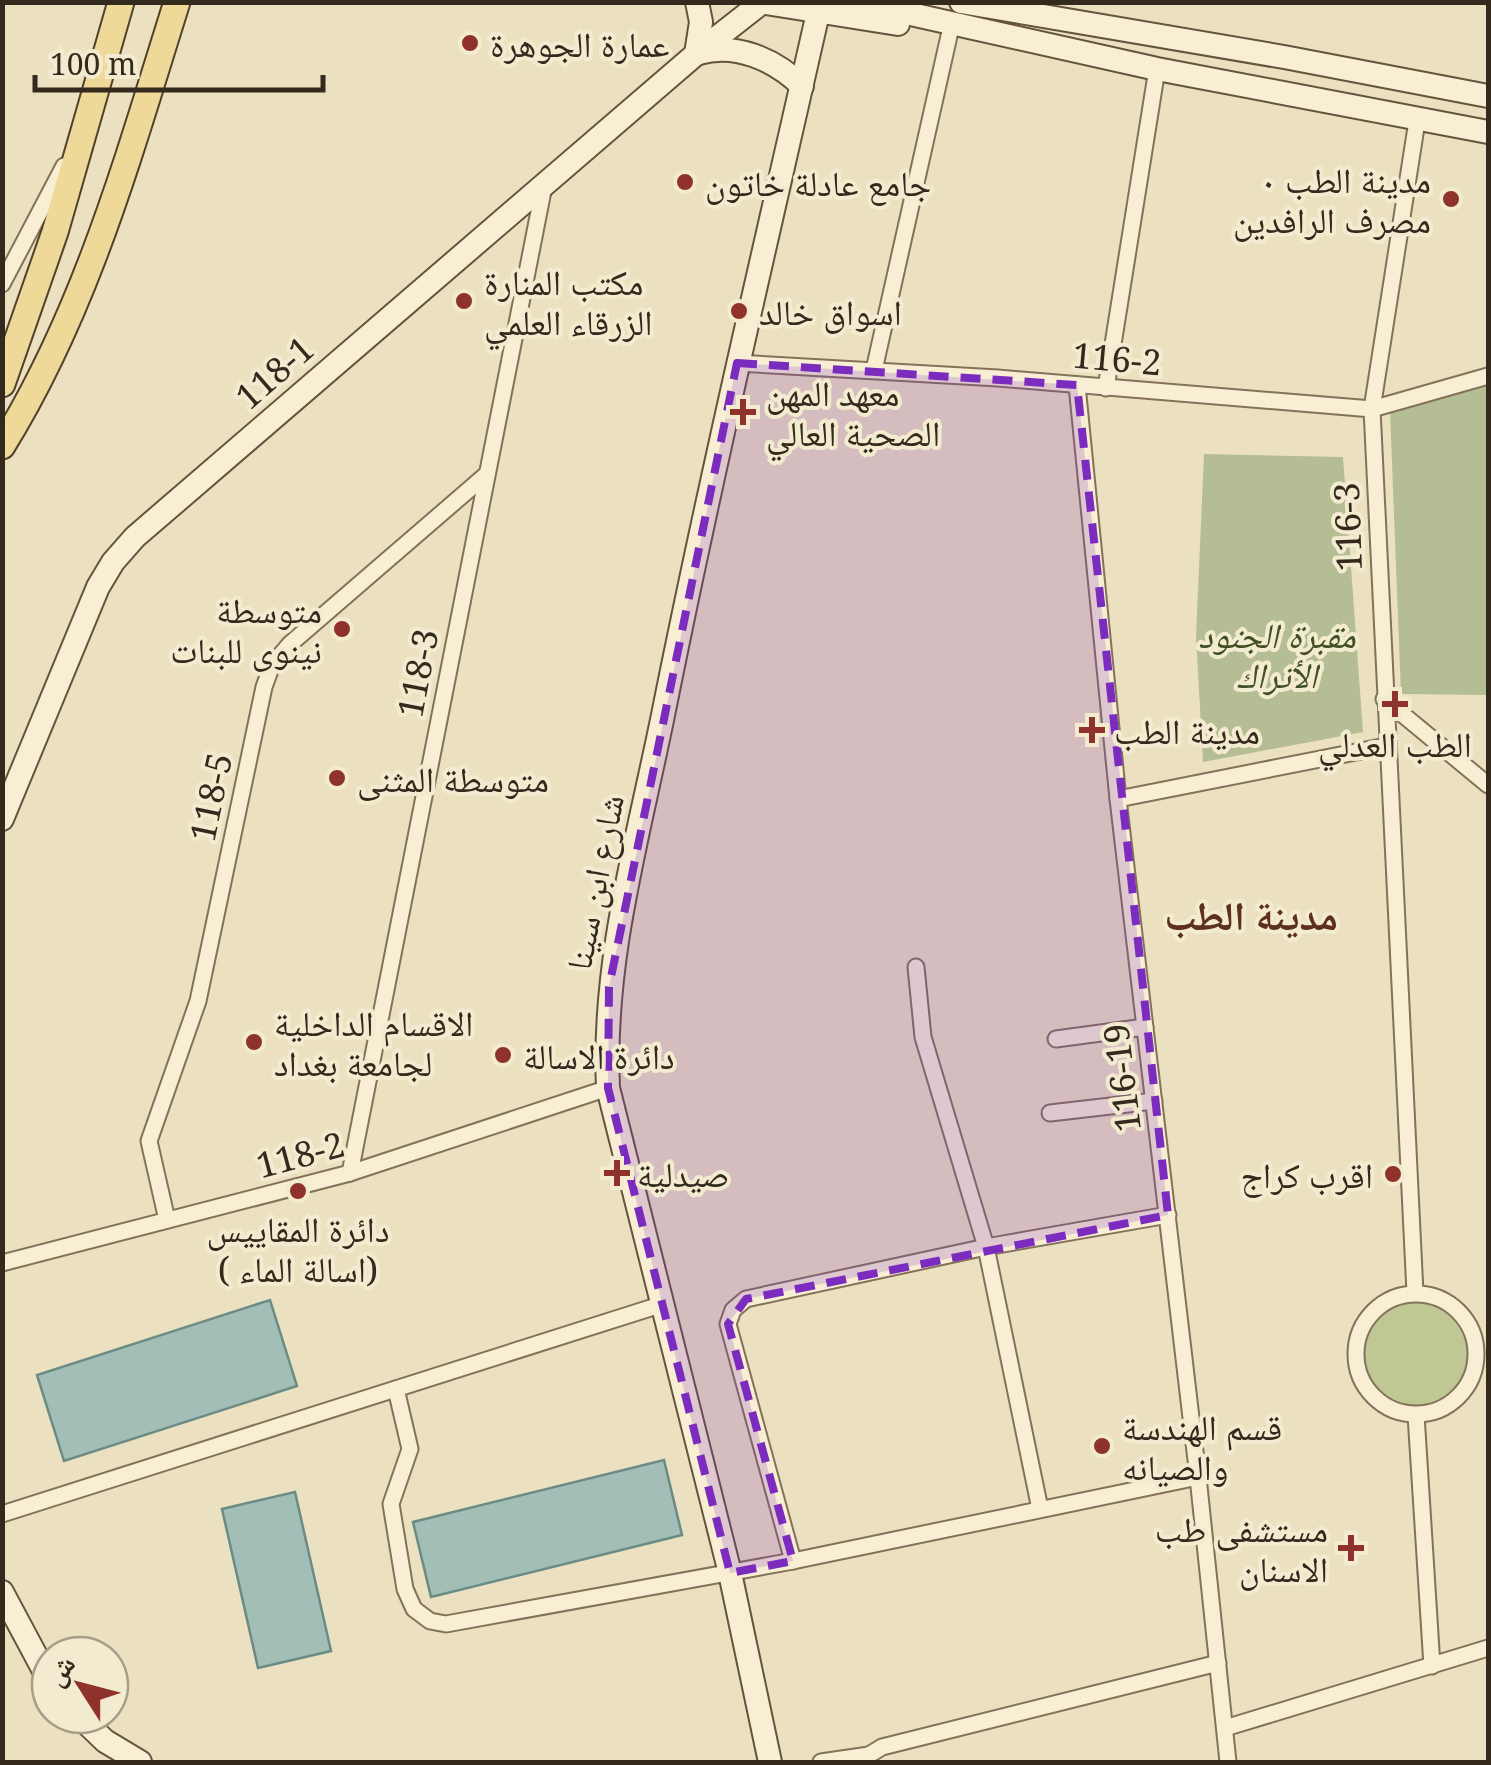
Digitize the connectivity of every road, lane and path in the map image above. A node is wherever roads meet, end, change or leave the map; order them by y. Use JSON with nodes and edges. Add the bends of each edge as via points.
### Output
{"nodes":[{"id":1,"x":121,"y":2,"type":"edge"},
{"id":2,"x":177,"y":2,"type":"edge"},
{"id":3,"x":697,"y":2,"type":"edge"},
{"id":4,"x":857,"y":2,"type":"edge"},
{"id":5,"x":760,"y":3,"type":"edge"},
{"id":6,"x":964,"y":13,"type":"edge"},
{"id":7,"x":818,"y":14,"type":"junction"},
{"id":8,"x":696,"y":54,"type":"junction"},
{"id":9,"x":1157,"y":69,"type":"junction"},
{"id":10,"x":802,"y":86,"type":"junction"},
{"id":11,"x":1488,"y":96,"type":"edge"},
{"id":12,"x":1417,"y":120,"type":"junction"},
{"id":13,"x":85,"y":128,"type":"junction"},
{"id":14,"x":1488,"y":132,"type":"edge"},
{"id":15,"x":544,"y":186,"type":"junction"},
{"id":16,"x":2,"y":284,"type":"edge"},
{"id":17,"x":737,"y":362,"type":"junction"},
{"id":18,"x":874,"y":370,"type":"junction"},
{"id":19,"x":1488,"y":376,"type":"edge"},
{"id":20,"x":2,"y":384,"type":"edge"},
{"id":21,"x":1076,"y":386,"type":"junction"},
{"id":22,"x":1106,"y":388,"type":"junction"},
{"id":23,"x":1372,"y":408,"type":"junction"},
{"id":24,"x":2,"y":446,"type":"edge"},
{"id":25,"x":487,"y":474,"type":"junction"},
{"id":26,"x":1384,"y":698,"type":"junction"},
{"id":27,"x":1386,"y":746,"type":"junction"},
{"id":28,"x":1488,"y":785,"type":"edge"},
{"id":29,"x":1118,"y":799,"type":"junction"},
{"id":30,"x":2,"y":819,"type":"edge"},
{"id":31,"x":916,"y":967,"type":"dead end"},
{"id":32,"x":1145,"y":1027,"type":"junction"},
{"id":33,"x":1056,"y":1039,"type":"dead end"},
{"id":34,"x":608,"y":1088,"type":"junction"},
{"id":35,"x":1154,"y":1101,"type":"junction"},
{"id":36,"x":1050,"y":1113,"type":"dead end"},
{"id":37,"x":350,"y":1173,"type":"junction"},
{"id":38,"x":1168,"y":1215,"type":"junction"},
{"id":39,"x":166,"y":1220,"type":"junction"},
{"id":40,"x":986,"y":1247,"type":"junction"},
{"id":41,"x":2,"y":1262,"type":"edge"},
{"id":42,"x":1415,"y":1293,"type":"junction"},
{"id":43,"x":663,"y":1304,"type":"junction"},
{"id":44,"x":1481,"y":1331,"type":"edge"},
{"id":45,"x":396,"y":1389,"type":"junction"},
{"id":46,"x":1416,"y":1415,"type":"junction"},
{"id":47,"x":1198,"y":1476,"type":"junction"},
{"id":48,"x":1040,"y":1509,"type":"junction"},
{"id":49,"x":2,"y":1514,"type":"edge"},
{"id":50,"x":793,"y":1561,"type":"junction"},
{"id":51,"x":730,"y":1573,"type":"junction"},
{"id":52,"x":2,"y":1592,"type":"edge"},
{"id":53,"x":30,"y":1644,"type":"edge"},
{"id":54,"x":1488,"y":1648,"type":"edge"},
{"id":55,"x":1218,"y":1663,"type":"junction"},
{"id":56,"x":1432,"y":1666,"type":"junction"},
{"id":57,"x":1224,"y":1728,"type":"junction"},
{"id":58,"x":99,"y":1735,"type":"edge"},
{"id":59,"x":867,"y":1758,"type":"edge"},
{"id":60,"x":140,"y":1762,"type":"edge"},
{"id":61,"x":770,"y":1762,"type":"edge"},
{"id":62,"x":822,"y":1762,"type":"edge"},
{"id":63,"x":1228,"y":1762,"type":"edge"}],
"edges":[{"from":1,"to":13,"type":"main road"},
{"from":2,"to":24,"type":"main road","via":[[101,244],[43,376]]},
{"from":3,"to":8,"type":"street","via":[[702,22]]},
{"from":4,"to":6,"type":"street"},
{"from":5,"to":7,"type":"street"},
{"from":5,"to":8,"type":"street","name":"118-1"},
{"from":6,"to":7,"type":"street"},
{"from":6,"to":9,"type":"street"},
{"from":6,"to":11,"type":"street","via":[[1284,57]]},
{"from":6,"to":18,"type":"street"},
{"from":7,"to":10,"type":"street","name":"شارع ابن سينا"},
{"from":8,"to":10,"type":"street","via":[[749,54]]},
{"from":8,"to":15,"type":"street","name":"118-1"},
{"from":9,"to":12,"type":"street"},
{"from":9,"to":22,"type":"street"},
{"from":10,"to":17,"type":"street","name":"شارع ابن سينا"},
{"from":12,"to":14,"type":"street"},
{"from":12,"to":23,"type":"street","name":"116-3"},
{"from":13,"to":16,"type":"street"},
{"from":13,"to":20,"type":"main road"},
{"from":15,"to":25,"type":"street","name":"118-3"},
{"from":15,"to":30,"type":"street","name":"118-1","via":[[113,562]]},
{"from":17,"to":18,"type":"street","name":"116-2"},
{"from":17,"to":34,"type":"street","name":"شارع ابن سينا","via":[[613,953]]},
{"from":18,"to":21,"type":"street","name":"116-2"},
{"from":19,"to":23,"type":"street","name":"116-2"},
{"from":21,"to":22,"type":"street","name":"116-2"},
{"from":21,"to":29,"type":"street","name":"116-19"},
{"from":22,"to":23,"type":"street","name":"116-2"},
{"from":23,"to":26,"type":"street","name":"116-3"},
{"from":25,"to":37,"type":"street","name":"118-3"},
{"from":25,"to":39,"type":"street","name":"118-5","via":[[272,665],[198,1001],[149,1142]]},
{"from":26,"to":27,"type":"street","name":"116-3"},
{"from":26,"to":28,"type":"street"},
{"from":27,"to":29,"type":"street"},
{"from":27,"to":42,"type":"street","name":"116-3"},
{"from":29,"to":32,"type":"street","name":"116-19"},
{"from":31,"to":40,"type":"street","via":[[923,1036]]},
{"from":32,"to":33,"type":"street"},
{"from":32,"to":35,"type":"street","name":"116-19"},
{"from":34,"to":37,"type":"street","name":"118-2"},
{"from":34,"to":43,"type":"street","name":"شارع ابن سينا"},
{"from":35,"to":36,"type":"street"},
{"from":35,"to":38,"type":"street","name":"116-19"},
{"from":37,"to":39,"type":"street","name":"118-2"},
{"from":38,"to":40,"type":"street"},
{"from":38,"to":47,"type":"street","name":"116-19"},
{"from":39,"to":41,"type":"street","name":"118-2"},
{"from":40,"to":48,"type":"street"},
{"from":40,"to":50,"type":"street","via":[[746,1299],[733,1310],[728,1324]]},
{"from":42,"to":44,"type":"street","via":[[1451,1304]]},
{"from":42,"to":46,"type":"street","via":[[1394,1297],[1362,1325],[1356,1366],[1377,1402]]},
{"from":43,"to":45,"type":"street"},
{"from":43,"to":51,"type":"street","name":"شارع ابن سينا"},
{"from":44,"to":46,"type":"street","via":[[1472,1380],[1439,1411]]},
{"from":45,"to":49,"type":"street"},
{"from":45,"to":51,"type":"street","via":[[410,1449],[390,1504],[405,1590],[430,1621],[446,1624]]},
{"from":46,"to":56,"type":"street"},
{"from":47,"to":48,"type":"street"},
{"from":47,"to":55,"type":"street","name":"116-19"},
{"from":48,"to":50,"type":"street"},
{"from":50,"to":51,"type":"street"},
{"from":51,"to":61,"type":"street","name":"شارع ابن سينا"},
{"from":52,"to":53,"type":"street"},
{"from":54,"to":56,"type":"street"},
{"from":55,"to":57,"type":"street","name":"116-19"},
{"from":55,"to":59,"type":"street","via":[[882,1747]]},
{"from":56,"to":57,"type":"street"},
{"from":57,"to":63,"type":"street","name":"116-19"},
{"from":58,"to":60,"type":"street"},
{"from":59,"to":62,"type":"street"}]}
